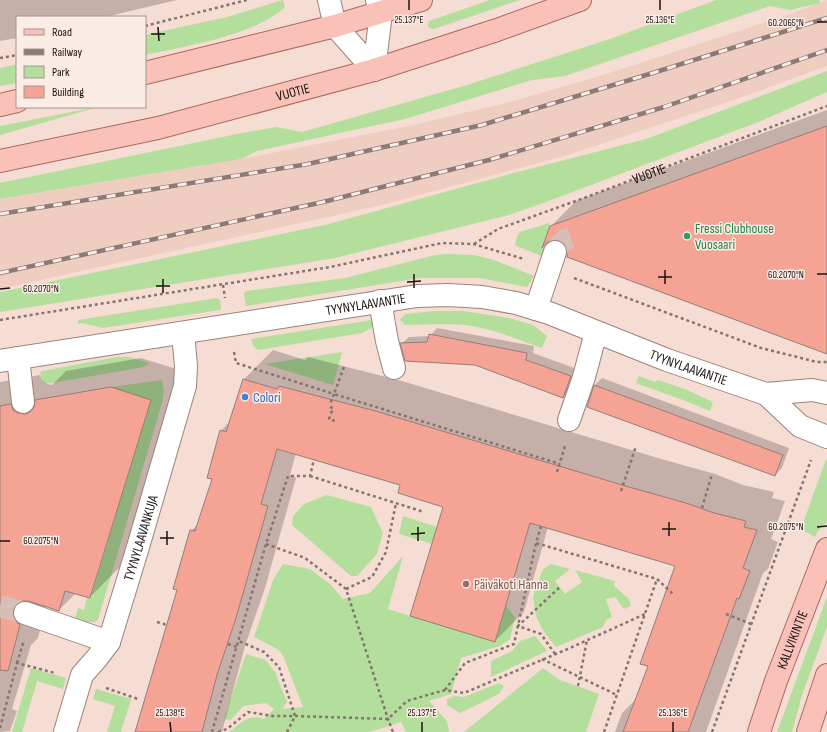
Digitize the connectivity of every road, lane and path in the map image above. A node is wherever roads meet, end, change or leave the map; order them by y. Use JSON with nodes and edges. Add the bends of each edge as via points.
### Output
{"nodes":[{"id":1,"x":247,"y":0,"type":"edge"},
{"id":2,"x":329,"y":0,"type":"edge"},
{"id":3,"x":421,"y":0,"type":"edge"},
{"id":4,"x":580,"y":0,"type":"edge"},
{"id":5,"x":379,"y":6,"type":"edge"},
{"id":6,"x":146,"y":26,"type":"edge"},
{"id":7,"x":335,"y":26,"type":"junction"},
{"id":8,"x":16,"y":55,"type":"edge"},
{"id":9,"x":0,"y":58,"type":"edge"},
{"id":10,"x":374,"y":70,"type":"junction"},
{"id":11,"x":146,"y":73,"type":"edge"},
{"id":12,"x":16,"y":101,"type":"edge"},
{"id":13,"x":0,"y":105,"type":"edge"},
{"id":14,"x":827,"y":106,"type":"edge"},
{"id":15,"x":0,"y":161,"type":"edge"},
{"id":16,"x":473,"y":244,"type":"junction"},
{"id":17,"x":552,"y":260,"type":"junction"},
{"id":18,"x":380,"y":301,"type":"junction"},
{"id":19,"x":536,"y":309,"type":"junction"},
{"id":20,"x":0,"y":320,"type":"edge"},
{"id":21,"x":596,"y":332,"type":"junction"},
{"id":22,"x":183,"y":333,"type":"junction"},
{"id":23,"x":9,"y":360,"type":"edge"},
{"id":24,"x":827,"y":362,"type":"edge"},
{"id":25,"x":236,"y":363,"type":"dead end"},
{"id":26,"x":344,"y":367,"type":"dead end"},
{"id":27,"x":394,"y":368,"type":"dead end"},
{"id":28,"x":827,"y":393,"type":"edge"},
{"id":29,"x":334,"y":394,"type":"junction"},
{"id":30,"x":766,"y":394,"type":"junction"},
{"id":31,"x":24,"y":402,"type":"dead end"},
{"id":32,"x":569,"y":420,"type":"dead end"},
{"id":33,"x":335,"y":421,"type":"dead end"},
{"id":34,"x":827,"y":436,"type":"edge"},
{"id":35,"x":636,"y":446,"type":"dead end"},
{"id":36,"x":314,"y":459,"type":"dead end"},
{"id":37,"x":810,"y":461,"type":"dead end"},
{"id":38,"x":560,"y":464,"type":"dead end"},
{"id":39,"x":712,"y":474,"type":"dead end"},
{"id":40,"x":310,"y":476,"type":"junction"},
{"id":41,"x":621,"y":491,"type":"dead end"},
{"id":42,"x":396,"y":503,"type":"junction"},
{"id":43,"x":702,"y":508,"type":"dead end"},
{"id":44,"x":424,"y":512,"type":"dead end"},
{"id":45,"x":541,"y":526,"type":"dead end"},
{"id":46,"x":536,"y":543,"type":"junction"},
{"id":47,"x":266,"y":544,"type":"junction"},
{"id":48,"x":827,"y":549,"type":"edge"},
{"id":49,"x":657,"y":579,"type":"junction"},
{"id":50,"x":560,"y":587,"type":"dead end"},
{"id":51,"x":346,"y":589,"type":"junction"},
{"id":52,"x":674,"y":595,"type":"dead end"},
{"id":53,"x":25,"y":613,"type":"tunnel mouth"},
{"id":54,"x":645,"y":614,"type":"junction"},
{"id":55,"x":726,"y":614,"type":"dead end"},
{"id":56,"x":157,"y":622,"type":"dead end"},
{"id":57,"x":751,"y":624,"type":"junction"},
{"id":58,"x":167,"y":625,"type":"dead end"},
{"id":59,"x":518,"y":626,"type":"junction"},
{"id":60,"x":588,"y":640,"type":"junction"},
{"id":61,"x":239,"y":641,"type":"junction"},
{"id":62,"x":108,"y":642,"type":"junction"},
{"id":63,"x":228,"y":644,"type":"dead end"},
{"id":64,"x":237,"y":647,"type":"junction"},
{"id":65,"x":555,"y":654,"type":"junction"},
{"id":66,"x":542,"y":659,"type":"junction"},
{"id":67,"x":827,"y":675,"type":"edge"},
{"id":68,"x":580,"y":678,"type":"junction"},
{"id":69,"x":578,"y":686,"type":"dead end"},
{"id":70,"x":445,"y":690,"type":"junction"},
{"id":71,"x":617,"y":695,"type":"junction"},
{"id":72,"x":295,"y":716,"type":"junction"},
{"id":73,"x":388,"y":719,"type":"junction"},
{"id":74,"x":65,"y":732,"type":"edge"},
{"id":75,"x":212,"y":732,"type":"edge"},
{"id":76,"x":218,"y":732,"type":"edge"},
{"id":77,"x":287,"y":732,"type":"edge"},
{"id":78,"x":393,"y":732,"type":"edge"},
{"id":79,"x":604,"y":732,"type":"edge"},
{"id":80,"x":712,"y":732,"type":"edge"},
{"id":81,"x":759,"y":732,"type":"edge"},
{"id":82,"x":808,"y":732,"type":"edge"}],
"edges":[{"from":1,"to":6,"type":"path"},
{"from":2,"to":7,"type":"street"},
{"from":3,"to":5,"type":"main road"},
{"from":4,"to":10,"type":"main road","name":"VUOTIE"},
{"from":5,"to":7,"type":"main road"},
{"from":5,"to":10,"type":"street"},
{"from":7,"to":10,"type":"street"},
{"from":7,"to":11,"type":"main road"},
{"from":8,"to":9,"type":"path"},
{"from":10,"to":15,"type":"main road","name":"VUOTIE","via":[[158,128]]},
{"from":12,"to":13,"type":"main road"},
{"from":14,"to":16,"type":"path","name":"VUOTIE","via":[[498,229]]},
{"from":16,"to":17,"type":"path","via":[[528,260]]},
{"from":16,"to":20,"type":"path","via":[[442,243],[330,267]]},
{"from":17,"to":19,"type":"street"},
{"from":17,"to":24,"type":"path","via":[[761,348],[817,362]]},
{"from":18,"to":19,"type":"street","name":"TYYNYLAAVANTIE","via":[[417,296],[482,297]]},
{"from":18,"to":22,"type":"street","name":"TYYNYLAAVANTIE"},
{"from":18,"to":27,"type":"street"},
{"from":19,"to":21,"type":"street","name":"TYYNYLAAVANTIE"},
{"from":21,"to":30,"type":"street","name":"TYYNYLAAVANTIE"},
{"from":21,"to":32,"type":"street"},
{"from":22,"to":23,"type":"street","name":"TYYNYLAAVANTIE"},
{"from":22,"to":62,"type":"street","name":"TYYNYLAAVANKUJA","via":[[185,386]]},
{"from":23,"to":31,"type":"street"},
{"from":25,"to":29,"type":"path"},
{"from":26,"to":29,"type":"path"},
{"from":28,"to":30,"type":"street","name":"TYYNYLAAVANTIE","via":[[812,390]]},
{"from":29,"to":33,"type":"path","via":[[329,419]]},
{"from":29,"to":38,"type":"path"},
{"from":30,"to":34,"type":"street","name":"TYYNYLAAVANTIE","via":[[800,426]]},
{"from":35,"to":41,"type":"path"},
{"from":36,"to":40,"type":"path"},
{"from":37,"to":57,"type":"path"},
{"from":39,"to":43,"type":"path"},
{"from":40,"to":42,"type":"path"},
{"from":40,"to":47,"type":"path","via":[[288,476]]},
{"from":42,"to":44,"type":"path"},
{"from":42,"to":51,"type":"path","via":[[386,552],[372,577]]},
{"from":45,"to":46,"type":"path"},
{"from":46,"to":49,"type":"path"},
{"from":46,"to":59,"type":"path"},
{"from":47,"to":51,"type":"path","via":[[305,558]]},
{"from":47,"to":61,"type":"path"},
{"from":48,"to":81,"type":"main road","name":"KALLVIKINTIE"},
{"from":49,"to":52,"type":"path"},
{"from":49,"to":54,"type":"path"},
{"from":50,"to":59,"type":"path"},
{"from":51,"to":73,"type":"path"},
{"from":53,"to":62,"type":"street"},
{"from":54,"to":60,"type":"path"},
{"from":54,"to":71,"type":"path"},
{"from":55,"to":57,"type":"path"},
{"from":56,"to":58,"type":"path"},
{"from":57,"to":80,"type":"path"},
{"from":59,"to":65,"type":"path","via":[[541,634]]},
{"from":59,"to":70,"type":"path","via":[[514,644],[465,663]]},
{"from":60,"to":65,"type":"path"},
{"from":60,"to":68,"type":"path"},
{"from":61,"to":64,"type":"path"},
{"from":61,"to":72,"type":"path","via":[[264,652],[279,667]]},
{"from":62,"to":74,"type":"street","name":"TYYNYLAAVANKUJA","via":[[82,675]]},
{"from":63,"to":64,"type":"path"},
{"from":64,"to":75,"type":"path"},
{"from":65,"to":66,"type":"path"},
{"from":66,"to":68,"type":"path"},
{"from":66,"to":70,"type":"path","via":[[464,693]]},
{"from":67,"to":82,"type":"main road"},
{"from":68,"to":69,"type":"path"},
{"from":68,"to":71,"type":"path"},
{"from":70,"to":73,"type":"path","via":[[407,701]]},
{"from":71,"to":79,"type":"path"},
{"from":72,"to":73,"type":"path"},
{"from":72,"to":76,"type":"path","via":[[248,712]]},
{"from":72,"to":77,"type":"path"},
{"from":73,"to":78,"type":"path"}]}
